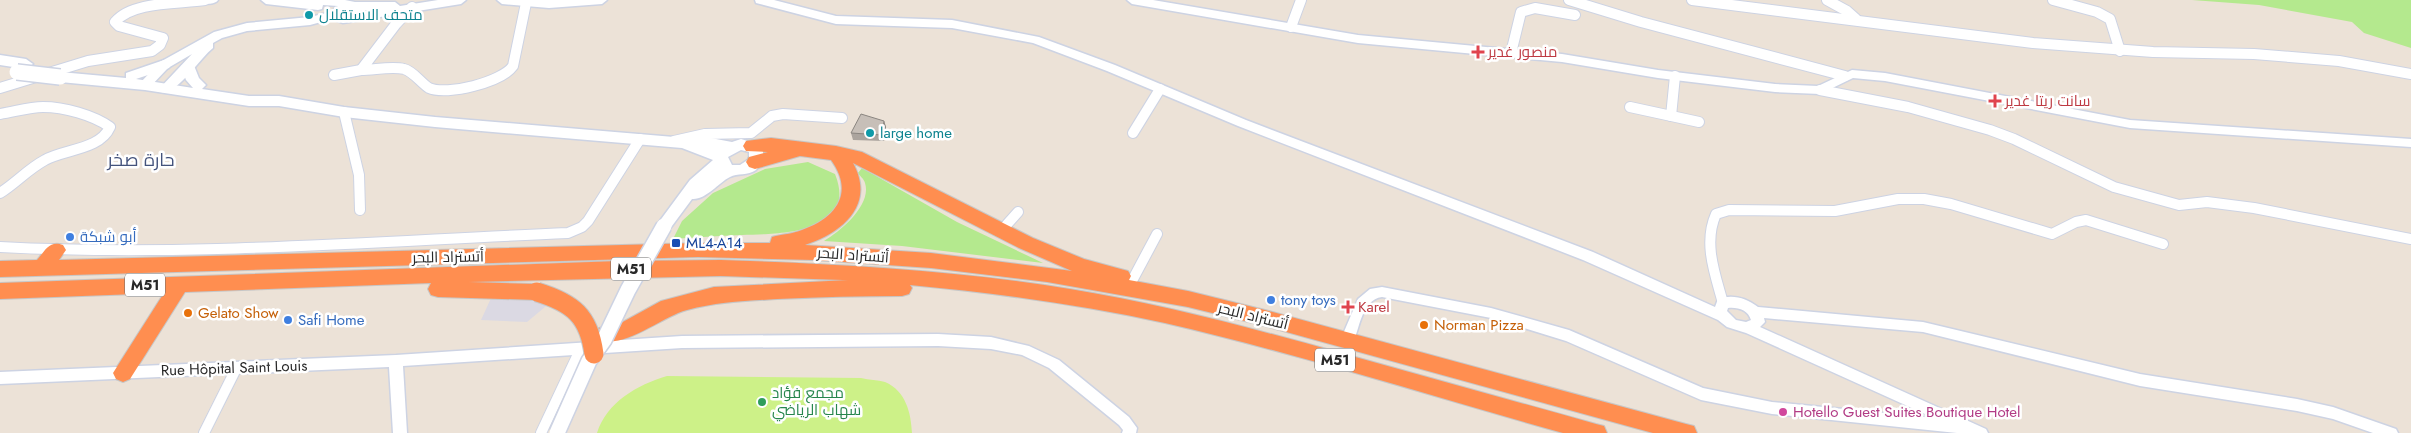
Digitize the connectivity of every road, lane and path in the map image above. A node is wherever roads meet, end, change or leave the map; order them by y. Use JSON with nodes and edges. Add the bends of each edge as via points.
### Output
{"nodes":[{"id":1,"x":179,"y":0,"type":"edge"},
{"id":2,"x":204,"y":0,"type":"edge"},
{"id":3,"x":213,"y":0,"type":"edge"},
{"id":4,"x":266,"y":0,"type":"edge"},
{"id":5,"x":310,"y":0,"type":"edge"},
{"id":6,"x":461,"y":0,"type":"edge"},
{"id":7,"x":510,"y":0,"type":"edge"},
{"id":8,"x":602,"y":0,"type":"edge"},
{"id":9,"x":760,"y":0,"type":"edge"},
{"id":10,"x":1132,"y":0,"type":"edge"},
{"id":11,"x":1301,"y":0,"type":"edge"},
{"id":12,"x":1570,"y":0,"type":"edge"},
{"id":13,"x":1692,"y":0,"type":"edge"},
{"id":14,"x":1827,"y":0,"type":"edge"},
{"id":15,"x":2052,"y":0,"type":"edge"},
{"id":16,"x":526,"y":3,"type":"junction"},
{"id":17,"x":166,"y":5,"type":"junction"},
{"id":18,"x":410,"y":7,"type":"junction"},
{"id":19,"x":352,"y":10,"type":"junction"},
{"id":20,"x":337,"y":15,"type":"junction"},
{"id":21,"x":1575,"y":15,"type":"dead end"},
{"id":22,"x":1856,"y":19,"type":"junction"},
{"id":23,"x":1291,"y":27,"type":"junction"},
{"id":24,"x":2120,"y":50,"type":"junction"},
{"id":25,"x":1511,"y":53,"type":"junction"},
{"id":26,"x":0,"y":60,"type":"edge"},
{"id":27,"x":164,"y":65,"type":"junction"},
{"id":28,"x":188,"y":66,"type":"junction"},
{"id":29,"x":21,"y":68,"type":"junction"},
{"id":30,"x":0,"y":70,"type":"edge"},
{"id":31,"x":361,"y":70,"type":"junction"},
{"id":32,"x":64,"y":73,"type":"junction"},
{"id":33,"x":2411,"y":74,"type":"edge"},
{"id":34,"x":334,"y":75,"type":"dead end"},
{"id":35,"x":130,"y":76,"type":"junction"},
{"id":36,"x":1675,"y":76,"type":"junction"},
{"id":37,"x":1845,"y":76,"type":"junction"},
{"id":38,"x":148,"y":82,"type":"junction"},
{"id":39,"x":170,"y":85,"type":"junction"},
{"id":40,"x":198,"y":85,"type":"junction"},
{"id":41,"x":0,"y":88,"type":"edge"},
{"id":42,"x":1160,"y":89,"type":"junction"},
{"id":43,"x":1820,"y":90,"type":"junction"},
{"id":44,"x":279,"y":101,"type":"junction"},
{"id":45,"x":1630,"y":107,"type":"dead end"},
{"id":46,"x":344,"y":112,"type":"junction"},
{"id":47,"x":0,"y":114,"type":"edge"},
{"id":48,"x":1671,"y":116,"type":"junction"},
{"id":49,"x":842,"y":118,"type":"dead end"},
{"id":50,"x":1699,"y":122,"type":"dead end"},
{"id":51,"x":1133,"y":133,"type":"dead end"},
{"id":52,"x":640,"y":139,"type":"junction"},
{"id":53,"x":680,"y":142,"type":"junction"},
{"id":54,"x":2411,"y":143,"type":"edge"},
{"id":55,"x":798,"y":150,"type":"joint"},
{"id":56,"x":836,"y":153,"type":"junction"},
{"id":57,"x":753,"y":154,"type":"junction"},
{"id":58,"x":726,"y":158,"type":"junction"},
{"id":59,"x":0,"y":193,"type":"edge"},
{"id":60,"x":360,"y":210,"type":"dead end"},
{"id":61,"x":1018,"y":212,"type":"dead end"},
{"id":62,"x":1000,"y":231,"type":"junction"},
{"id":63,"x":1157,"y":234,"type":"dead end"},
{"id":64,"x":2411,"y":240,"type":"edge"},
{"id":65,"x":2163,"y":244,"type":"dead end"},
{"id":66,"x":0,"y":247,"type":"edge"},
{"id":67,"x":56,"y":250,"type":"junction"},
{"id":68,"x":698,"y":250,"type":"junction"},
{"id":69,"x":184,"y":257,"type":"junction"},
{"id":70,"x":42,"y":268,"type":"junction"},
{"id":71,"x":0,"y":269,"type":"edge"},
{"id":72,"x":1133,"y":279,"type":"junction"},
{"id":73,"x":289,"y":282,"type":"junction"},
{"id":74,"x":973,"y":283,"type":"junction"},
{"id":75,"x":180,"y":284,"type":"junction"},
{"id":76,"x":0,"y":291,"type":"edge"},
{"id":77,"x":1163,"y":294,"type":"junction"},
{"id":78,"x":1723,"y":310,"type":"junction"},
{"id":79,"x":1755,"y":312,"type":"junction"},
{"id":80,"x":1748,"y":328,"type":"junction"},
{"id":81,"x":1348,"y":341,"type":"junction"},
{"id":82,"x":596,"y":345,"type":"junction"},
{"id":83,"x":396,"y":361,"type":"junction"},
{"id":84,"x":236,"y":369,"type":"junction"},
{"id":85,"x":123,"y":372,"type":"junction"},
{"id":86,"x":0,"y":378,"type":"edge"},
{"id":87,"x":1575,"y":430,"type":"edge"},
{"id":88,"x":1974,"y":430,"type":"edge"},
{"id":89,"x":204,"y":433,"type":"edge"},
{"id":90,"x":400,"y":433,"type":"edge"},
{"id":91,"x":541,"y":433,"type":"edge"},
{"id":92,"x":557,"y":433,"type":"edge"},
{"id":93,"x":567,"y":433,"type":"edge"},
{"id":94,"x":1130,"y":433,"type":"edge"},
{"id":95,"x":1596,"y":433,"type":"edge"},
{"id":96,"x":1686,"y":433,"type":"edge"},
{"id":97,"x":2390,"y":433,"type":"edge"}],
"edges":[{"from":1,"to":17,"type":"street"},
{"from":2,"to":3,"type":"street"},
{"from":2,"to":17,"type":"street"},
{"from":4,"to":20,"type":"street","via":[[324,7]]},
{"from":5,"to":19,"type":"street"},
{"from":6,"to":18,"type":"street"},
{"from":7,"to":16,"type":"street"},
{"from":8,"to":16,"type":"street","via":[[571,4]]},
{"from":9,"to":42,"type":"street","via":[[836,20],[952,24],[1034,40]]},
{"from":10,"to":23,"type":"street"},
{"from":11,"to":23,"type":"street"},
{"from":12,"to":37,"type":"street"},
{"from":13,"to":22,"type":"street"},
{"from":14,"to":22,"type":"street"},
{"from":15,"to":24,"type":"street","via":[[2097,12],[2110,19]]},
{"from":16,"to":31,"type":"street","via":[[513,66],[494,80],[440,90],[430,88],[405,69]]},
{"from":17,"to":41,"type":"street","via":[[128,10],[115,22],[162,38],[157,48],[147,53],[94,59]]},
{"from":18,"to":19,"type":"street","via":[[379,14]]},
{"from":18,"to":31,"type":"street"},
{"from":19,"to":20,"type":"street"},
{"from":20,"to":27,"type":"street","via":[[233,30],[204,41]]},
{"from":20,"to":28,"type":"street","via":[[230,36],[209,45]]},
{"from":21,"to":25,"type":"street","via":[[1535,8],[1521,12]]},
{"from":22,"to":24,"type":"street","via":[[2033,43]]},
{"from":23,"to":25,"type":"street","via":[[1412,46]]},
{"from":24,"to":33,"type":"street","via":[[2254,54],[2339,61]]},
{"from":25,"to":36,"type":"street"},
{"from":26,"to":29,"type":"main road"},
{"from":27,"to":35,"type":"main road"},
{"from":27,"to":38,"type":"street"},
{"from":28,"to":39,"type":"street"},
{"from":28,"to":40,"type":"main road"},
{"from":29,"to":30,"type":"main road"},
{"from":29,"to":32,"type":"main road","bridge":true},
{"from":31,"to":34,"type":"street"},
{"from":32,"to":35,"type":"main road"},
{"from":32,"to":38,"type":"main road"},
{"from":35,"to":38,"type":"main road"},
{"from":36,"to":43,"type":"street"},
{"from":36,"to":48,"type":"street"},
{"from":37,"to":43,"type":"street"},
{"from":37,"to":54,"type":"street","via":[[1885,77],[2130,124]]},
{"from":38,"to":39,"type":"main road"},
{"from":39,"to":40,"type":"main road"},
{"from":39,"to":44,"type":"main road","via":[[249,101]]},
{"from":40,"to":44,"type":"main road","via":[[257,94]]},
{"from":42,"to":51,"type":"street"},
{"from":42,"to":78,"type":"street"},
{"from":43,"to":64,"type":"street","via":[[1908,107],[1990,130],[2114,186],[2179,205],[2207,202],[2254,208]]},
{"from":44,"to":46,"type":"main road"},
{"from":45,"to":48,"type":"street"},
{"from":46,"to":52,"type":"main road"},
{"from":46,"to":60,"type":"street","via":[[360,184]]},
{"from":47,"to":59,"type":"street","via":[[41,107],[56,108],[100,120],[110,127],[104,136],[34,165]]},
{"from":48,"to":50,"type":"street"},
{"from":49,"to":53,"type":"street","via":[[783,114],[772,116],[751,134],[705,134]]},
{"from":52,"to":53,"type":"main road"},
{"from":52,"to":69,"type":"street","via":[[588,221],[568,232]]},
{"from":53,"to":58,"type":"main road"},
{"from":55,"to":56,"type":"highway"},
{"from":55,"to":57,"type":"highway"},
{"from":56,"to":62,"type":"highway","via":[[871,163]]},
{"from":56,"to":68,"type":"highway","via":[[847,168],[852,189],[846,209],[829,226],[800,240],[710,243]]},
{"from":57,"to":58,"type":"main road","via":[[741,144]]},
{"from":57,"to":58,"type":"main road","via":[[746,169]]},
{"from":58,"to":82,"type":"main road","bridge":true,"via":[[683,201],[664,226]]},
{"from":61,"to":62,"type":"street"},
{"from":62,"to":72,"type":"highway","via":[[1080,266]]},
{"from":63,"to":72,"type":"street"},
{"from":65,"to":78,"type":"street","via":[[2086,220],[2074,221],[2063,231],[2052,234],[1924,199],[1898,199],[1835,211],[1729,210],[1716,214],[1710,226]]},
{"from":66,"to":67,"type":"street"},
{"from":67,"to":69,"type":"street"},
{"from":67,"to":70,"type":"highway"},
{"from":68,"to":69,"type":"highway","name":"أتستراد البحر","number":"M51"},
{"from":68,"to":77,"type":"highway","name":"أتستراد البحر","number":"M51","via":[[793,251],[918,259],[995,267]]},
{"from":69,"to":70,"type":"highway","name":"أتستراد البحر","number":"M51"},
{"from":70,"to":71,"type":"highway","name":"أتستراد البحر","number":"M51"},
{"from":72,"to":77,"type":"highway","via":[[1149,284]]},
{"from":73,"to":74,"type":"highway","name":"أتستراد البحر","number":"M51","via":[[721,268],[843,272]]},
{"from":73,"to":75,"type":"highway","name":"أتستراد البحر","number":"M51"},
{"from":73,"to":82,"type":"highway","bridge":true,"via":[[356,289],[537,292],[561,300],[579,313]]},
{"from":74,"to":82,"type":"highway","via":[[942,289],[835,288],[714,295],[656,312]]},
{"from":74,"to":87,"type":"highway","name":"أتستراد البحر","number":"M51","via":[[1071,297],[1190,322]]},
{"from":75,"to":76,"type":"highway","name":"أتستراد البحر","number":"M51"},
{"from":75,"to":85,"type":"highway"},
{"from":77,"to":81,"type":"highway","name":"أتستراد البحر","number":"M51"},
{"from":78,"to":79,"type":"street","via":[[1740,303]]},
{"from":78,"to":80,"type":"street","via":[[1733,325]]},
{"from":79,"to":80,"type":"street","via":[[1758,322]]},
{"from":79,"to":97,"type":"street","via":[[1924,327],[2140,380],[2297,405]]},
{"from":80,"to":88,"type":"street"},
{"from":81,"to":88,"type":"street","via":[[1364,300],[1373,293],[1382,292],[1491,313],[1569,336],[1701,394],[1772,408]]},
{"from":81,"to":96,"type":"highway","name":"أتستراد البحر","number":"M51"},
{"from":82,"to":83,"type":"street","name":"Rue Hôpital Saint Louis"},
{"from":82,"to":91,"type":"street"},
{"from":82,"to":92,"type":"main road","bridge":true},
{"from":82,"to":93,"type":"main road","via":[[597,364]]},
{"from":82,"to":94,"type":"street","name":"Rue Hôpital Saint Louis","via":[[919,340],[991,343],[1024,350],[1054,364],[1124,421]]},
{"from":83,"to":84,"type":"street","name":"Rue Hôpital Saint Louis"},
{"from":83,"to":90,"type":"street"},
{"from":84,"to":85,"type":"street","name":"Rue Hôpital Saint Louis"},
{"from":84,"to":89,"type":"street"},
{"from":85,"to":86,"type":"street","name":"Rue Hôpital Saint Louis"},
{"from":87,"to":95,"type":"highway","name":"أتستراد البحر","number":"M51"}]}
